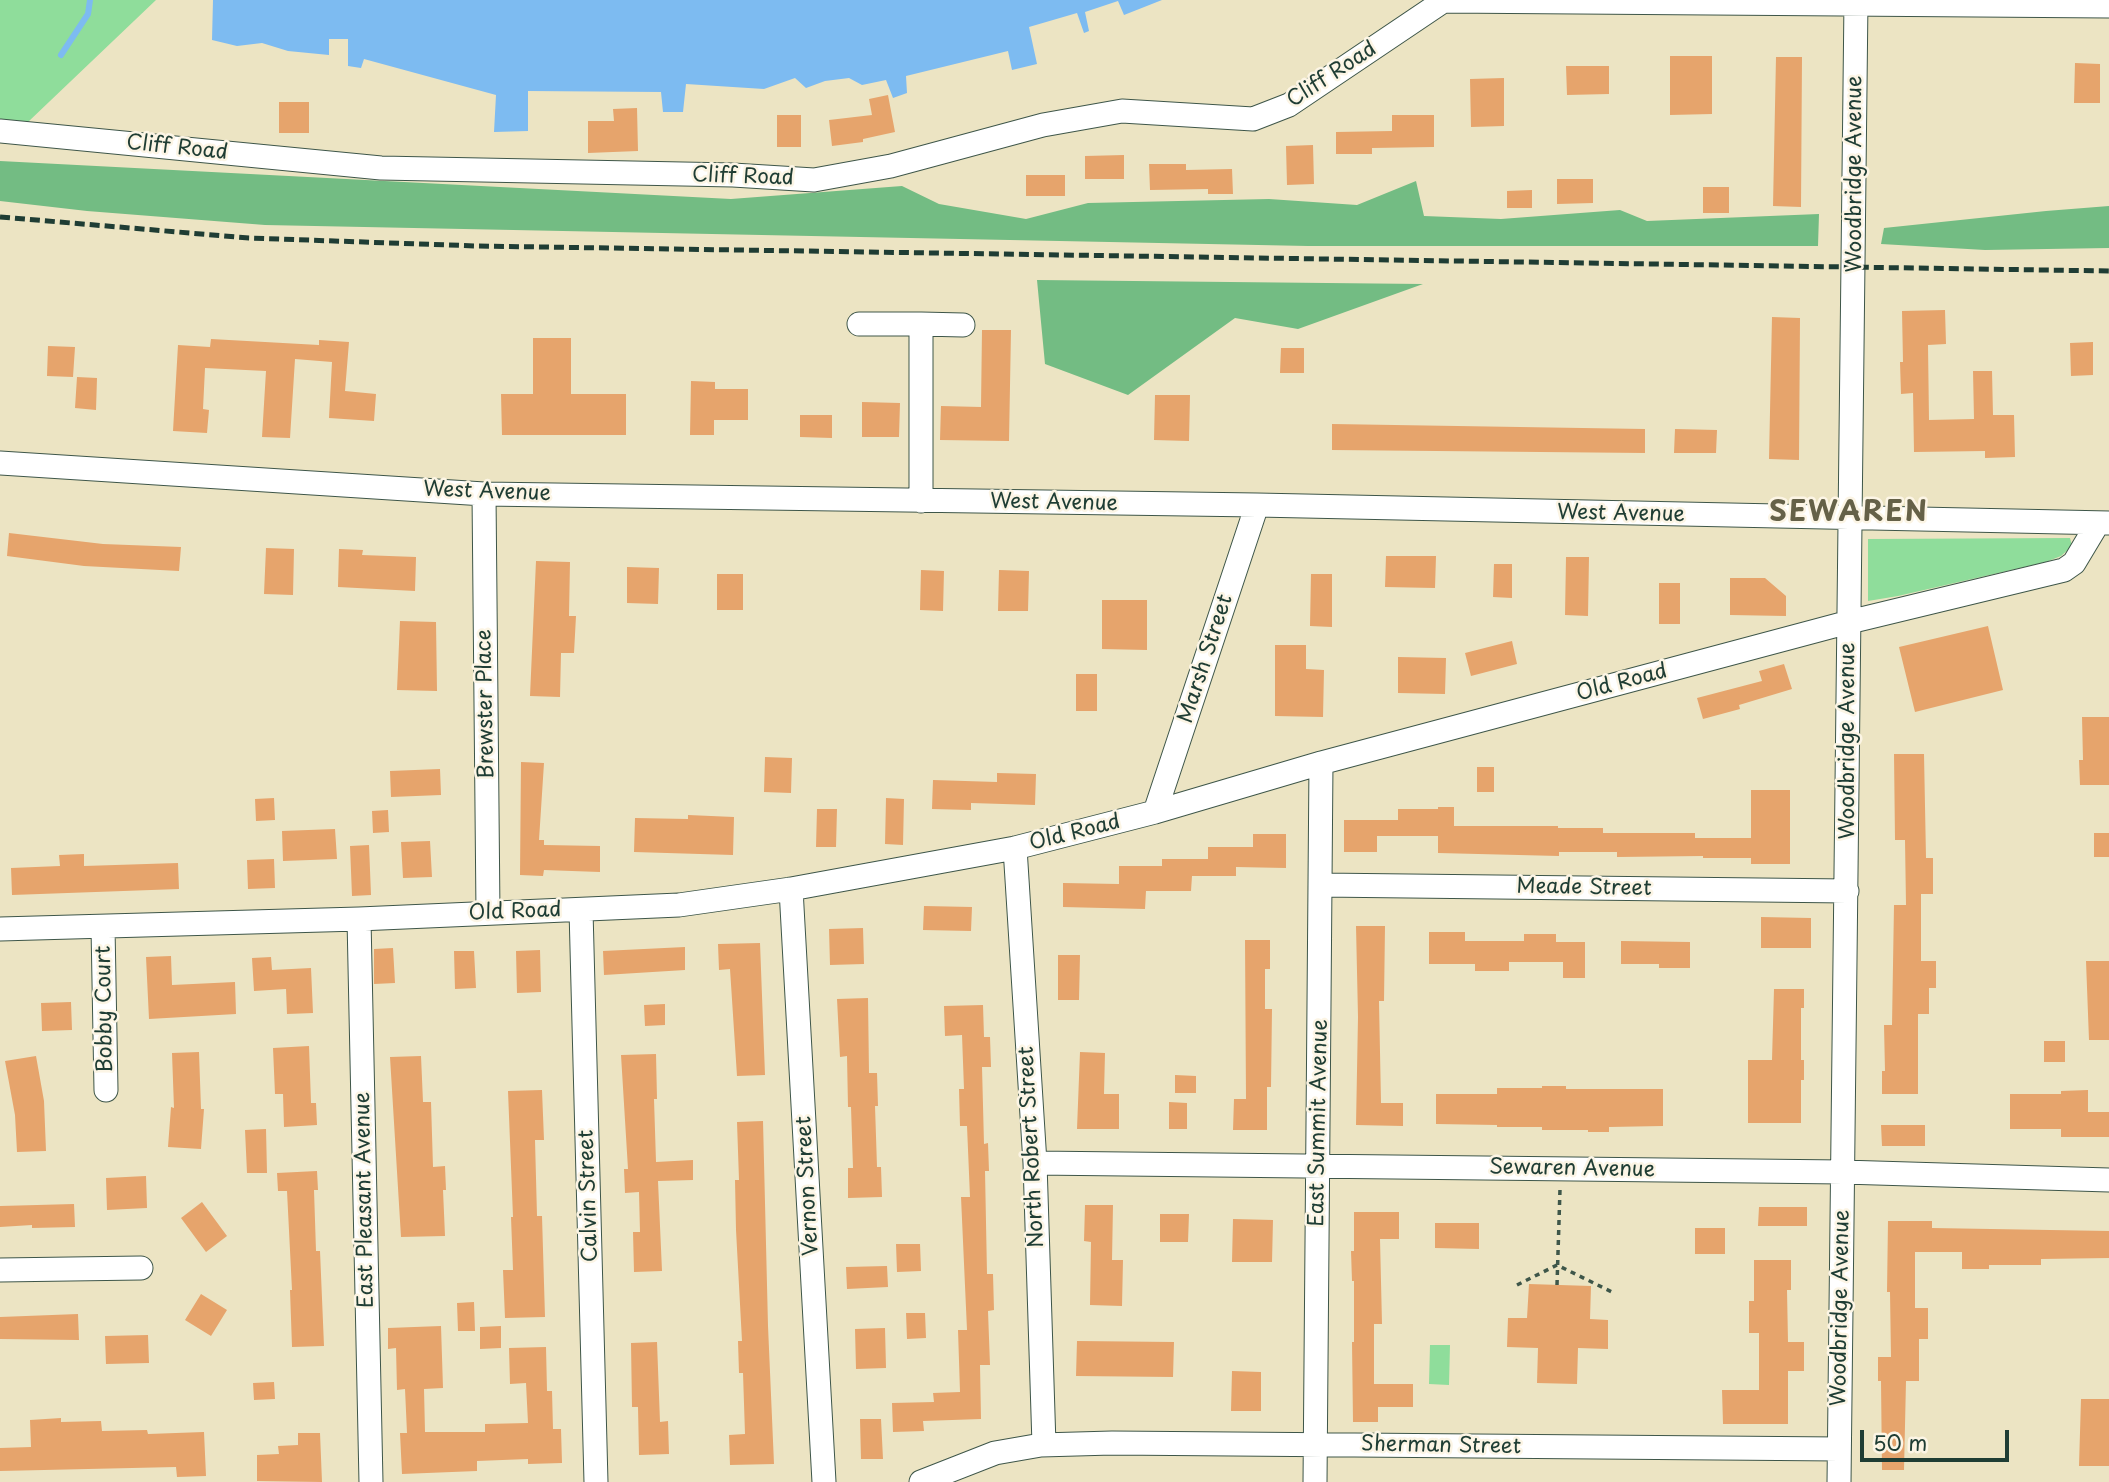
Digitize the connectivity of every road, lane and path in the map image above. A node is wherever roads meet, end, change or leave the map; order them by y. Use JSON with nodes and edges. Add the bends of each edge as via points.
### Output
{"nodes":[{"id":1,"x":1444,"y":0,"type":"edge"},
{"id":2,"x":1856,"y":1,"type":"edge"},
{"id":3,"x":1990,"y":2,"type":"edge"},
{"id":4,"x":2109,"y":6,"type":"edge"},
{"id":5,"x":0,"y":131,"type":"edge"},
{"id":6,"x":859,"y":324,"type":"dead end"},
{"id":7,"x":921,"y":324,"type":"junction"},
{"id":8,"x":962,"y":325,"type":"dead end"},
{"id":9,"x":0,"y":463,"type":"edge"},
{"id":10,"x":484,"y":494,"type":"junction"},
{"id":11,"x":920,"y":501,"type":"junction"},
{"id":12,"x":1257,"y":505,"type":"junction"},
{"id":13,"x":1850,"y":519,"type":"junction"},
{"id":14,"x":2103,"y":523,"type":"edge"},
{"id":15,"x":1849,"y":622,"type":"junction"},
{"id":16,"x":1321,"y":763,"type":"junction"},
{"id":17,"x":1155,"y":812,"type":"junction"},
{"id":18,"x":1015,"y":848,"type":"junction"},
{"id":19,"x":1321,"y":886,"type":"junction"},
{"id":20,"x":791,"y":889,"type":"junction"},
{"id":21,"x":1847,"y":891,"type":"junction"},
{"id":22,"x":581,"y":910,"type":"junction"},
{"id":23,"x":488,"y":914,"type":"junction"},
{"id":24,"x":359,"y":919,"type":"junction"},
{"id":25,"x":103,"y":927,"type":"junction"},
{"id":26,"x":0,"y":929,"type":"edge"},
{"id":27,"x":106,"y":1090,"type":"dead end"},
{"id":28,"x":1035,"y":1163,"type":"junction"},
{"id":29,"x":1318,"y":1166,"type":"junction"},
{"id":30,"x":1561,"y":1169,"type":"junction"},
{"id":31,"x":1843,"y":1172,"type":"junction"},
{"id":32,"x":2109,"y":1180,"type":"edge"},
{"id":33,"x":1558,"y":1265,"type":"junction"},
{"id":34,"x":141,"y":1268,"type":"dead end"},
{"id":35,"x":0,"y":1269,"type":"edge"},
{"id":36,"x":1517,"y":1285,"type":"dead end"},
{"id":37,"x":1557,"y":1285,"type":"dead end"},
{"id":38,"x":1612,"y":1292,"type":"dead end"},
{"id":39,"x":1316,"y":1444,"type":"junction"},
{"id":40,"x":1044,"y":1446,"type":"junction"},
{"id":41,"x":1839,"y":1449,"type":"junction"},
{"id":42,"x":371,"y":1482,"type":"edge"},
{"id":43,"x":596,"y":1482,"type":"edge"},
{"id":44,"x":824,"y":1482,"type":"edge"},
{"id":45,"x":921,"y":1482,"type":"edge"},
{"id":46,"x":1315,"y":1482,"type":"edge"},
{"id":47,"x":1839,"y":1482,"type":"edge"}],
"edges":[{"from":1,"to":2,"type":"street"},
{"from":1,"to":5,"type":"street","name":"Cliff Road","via":[[1289,105],[1253,119],[1122,111],[1043,125],[891,166],[814,180],[380,168]]},
{"from":2,"to":3,"type":"street"},
{"from":2,"to":13,"type":"street","name":"Woodbridge Avenue"},
{"from":3,"to":4,"type":"street"},
{"from":6,"to":7,"type":"street"},
{"from":7,"to":8,"type":"street"},
{"from":7,"to":11,"type":"street"},
{"from":9,"to":10,"type":"street","name":"West Avenue"},
{"from":10,"to":11,"type":"street","name":"West Avenue"},
{"from":10,"to":23,"type":"street","name":"Brewster Place"},
{"from":11,"to":12,"type":"street","name":"West Avenue"},
{"from":12,"to":13,"type":"street","name":"West Avenue"},
{"from":12,"to":17,"type":"street","name":"Marsh Street"},
{"from":13,"to":14,"type":"street","name":"West Avenue"},
{"from":13,"to":15,"type":"street","name":"Woodbridge Avenue"},
{"from":14,"to":15,"type":"street","name":"Old Road","via":[[2064,570]]},
{"from":15,"to":16,"type":"street","name":"Old Road"},
{"from":15,"to":21,"type":"street","name":"Woodbridge Avenue"},
{"from":16,"to":17,"type":"street","name":"Old Road"},
{"from":16,"to":19,"type":"street","name":"East Summit Avenue"},
{"from":17,"to":18,"type":"street","name":"Old Road"},
{"from":18,"to":20,"type":"street","name":"Old Road"},
{"from":18,"to":28,"type":"street","name":"North Robert Street"},
{"from":19,"to":21,"type":"street","name":"Meade Street"},
{"from":19,"to":29,"type":"street","name":"East Summit Avenue"},
{"from":20,"to":22,"type":"street","name":"Old Road","via":[[679,905]]},
{"from":20,"to":44,"type":"street","name":"Vernon Street"},
{"from":21,"to":31,"type":"street","name":"Woodbridge Avenue"},
{"from":22,"to":23,"type":"street","name":"Old Road"},
{"from":22,"to":43,"type":"street","name":"Calvin Street"},
{"from":23,"to":24,"type":"street","name":"Old Road"},
{"from":24,"to":25,"type":"street","name":"Old Road"},
{"from":24,"to":42,"type":"street","name":"East Pleasant Avenue"},
{"from":25,"to":26,"type":"street","name":"Old Road"},
{"from":25,"to":27,"type":"street","name":"Bobby Court"},
{"from":28,"to":29,"type":"street","name":"Sewaren Avenue"},
{"from":28,"to":40,"type":"street","name":"North Robert Street"},
{"from":29,"to":30,"type":"street","name":"Sewaren Avenue"},
{"from":29,"to":39,"type":"street","name":"East Summit Avenue"},
{"from":30,"to":31,"type":"street","name":"Sewaren Avenue"},
{"from":30,"to":33,"type":"path"},
{"from":31,"to":32,"type":"street","name":"Sewaren Avenue"},
{"from":31,"to":41,"type":"street","name":"Woodbridge Avenue"},
{"from":33,"to":36,"type":"path"},
{"from":33,"to":37,"type":"path"},
{"from":33,"to":38,"type":"path"},
{"from":34,"to":35,"type":"street"},
{"from":39,"to":40,"type":"street","name":"Sherman Street"},
{"from":39,"to":41,"type":"street","name":"Sherman Street"},
{"from":39,"to":46,"type":"street","name":"East Summit Avenue"},
{"from":40,"to":45,"type":"street","name":"Sherman Street","via":[[995,1452]]},
{"from":41,"to":47,"type":"street","name":"Woodbridge Avenue"}]}
